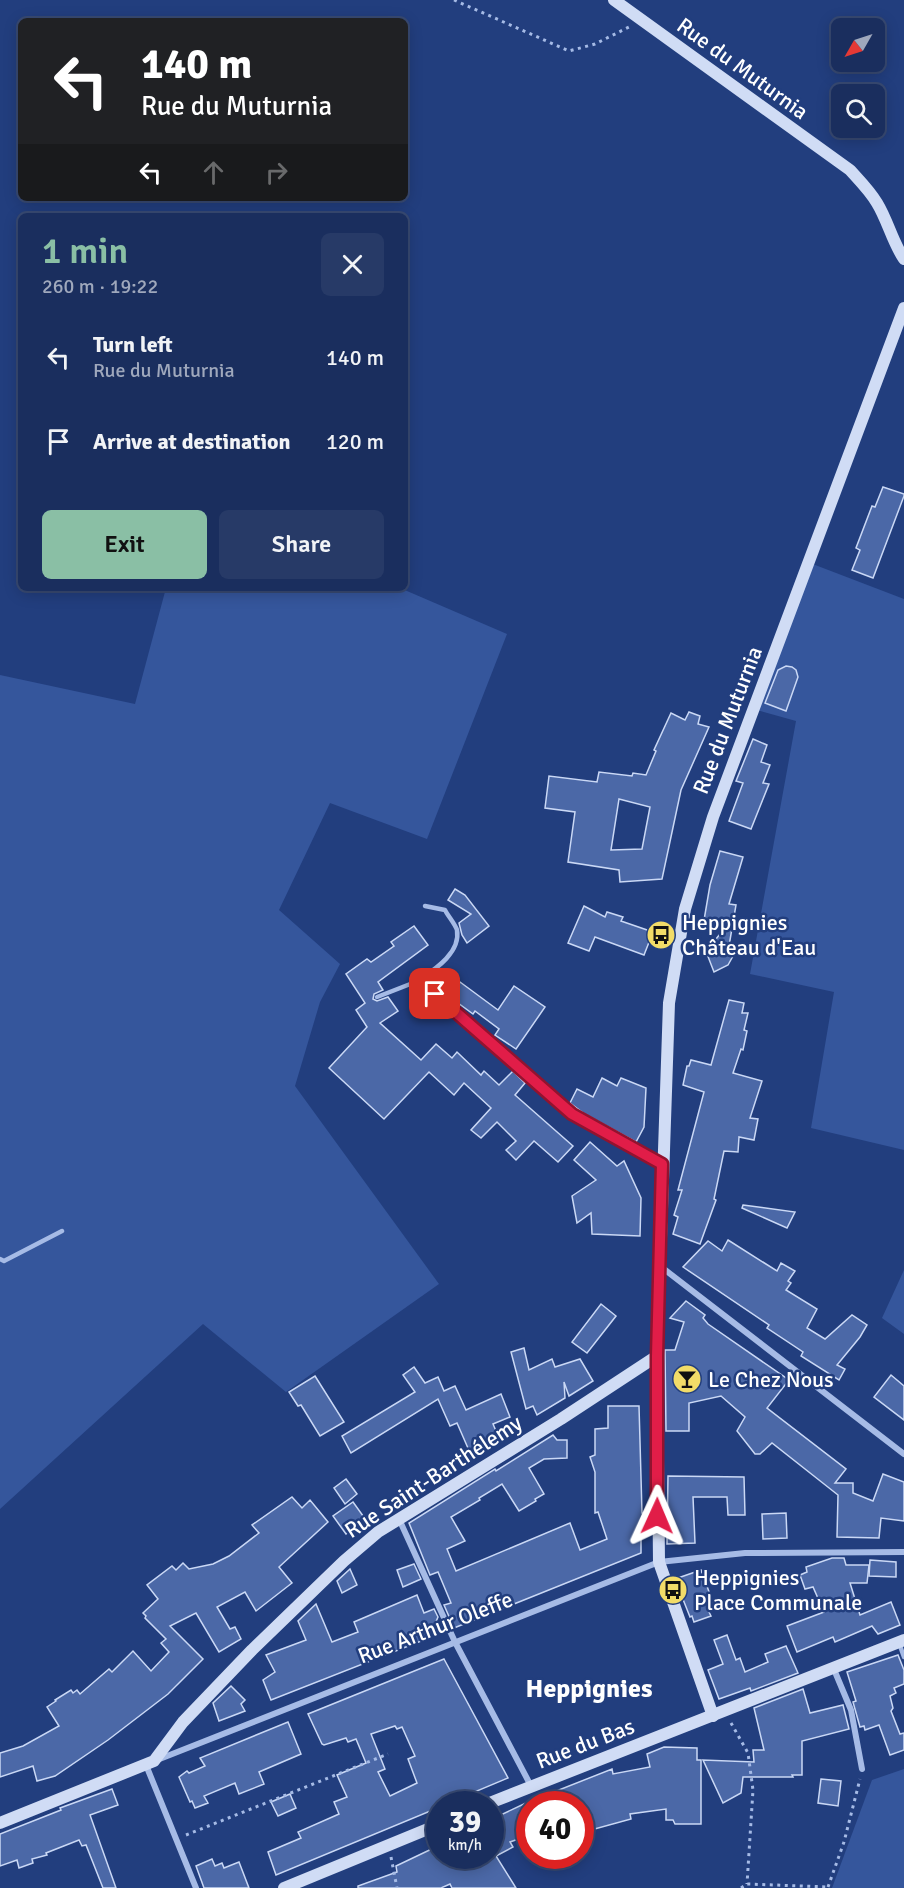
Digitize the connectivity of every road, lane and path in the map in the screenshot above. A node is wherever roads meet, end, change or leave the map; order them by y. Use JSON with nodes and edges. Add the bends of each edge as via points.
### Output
{"nodes":[{"id":1,"x":454,"y":0,"type":"edge"},
{"id":2,"x":614,"y":0,"type":"edge"},
{"id":3,"x":641,"y":21,"type":"junction"},
{"id":4,"x":904,"y":259,"type":"edge"},
{"id":5,"x":904,"y":308,"type":"edge"},
{"id":6,"x":425,"y":906,"type":"dead end"},
{"id":7,"x":418,"y":981,"type":"junction"},
{"id":8,"x":435,"y":994,"type":"joint"},
{"id":9,"x":377,"y":997,"type":"dead end"},
{"id":10,"x":662,"y":1164,"type":"junction"},
{"id":11,"x":62,"y":1230,"type":"dead end"},
{"id":12,"x":0,"y":1259,"type":"edge"},
{"id":13,"x":659,"y":1266,"type":"junction"},
{"id":14,"x":657,"y":1356,"type":"junction"},
{"id":15,"x":904,"y":1454,"type":"edge"},
{"id":16,"x":399,"y":1519,"type":"junction"},
{"id":17,"x":904,"y":1552,"type":"edge"},
{"id":18,"x":659,"y":1562,"type":"junction"},
{"id":19,"x":901,"y":1641,"type":"edge"},
{"id":20,"x":455,"y":1642,"type":"junction"},
{"id":21,"x":904,"y":1657,"type":"edge"},
{"id":22,"x":833,"y":1666,"type":"junction"},
{"id":23,"x":719,"y":1713,"type":"junction"},
{"id":24,"x":388,"y":1754,"type":"dead end"},
{"id":25,"x":150,"y":1763,"type":"junction"},
{"id":26,"x":862,"y":1769,"type":"joint"},
{"id":27,"x":531,"y":1786,"type":"junction"},
{"id":28,"x":504,"y":1797,"type":"edge"},
{"id":29,"x":0,"y":1823,"type":"edge"},
{"id":30,"x":426,"y":1830,"type":"edge"},
{"id":31,"x":176,"y":1839,"type":"junction"},
{"id":32,"x":389,"y":1845,"type":"junction"},
{"id":33,"x":747,"y":1884,"type":"junction"},
{"id":34,"x":828,"y":1887,"type":"edge"},
{"id":35,"x":196,"y":1888,"type":"edge"},
{"id":36,"x":284,"y":1888,"type":"edge"},
{"id":37,"x":397,"y":1888,"type":"edge"},
{"id":38,"x":741,"y":1888,"type":"edge"}],
"edges":[{"from":1,"to":3,"type":"path","via":[[569,51],[595,44]]},
{"from":2,"to":3,"type":"street","name":"Rue du Muturnia"},
{"from":3,"to":4,"type":"street","name":"Rue du Muturnia","via":[[850,170],[878,204]]},
{"from":5,"to":10,"type":"street","name":"Rue du Muturnia","via":[[713,817],[685,909],[669,1003]]},
{"from":6,"to":7,"type":"lane","via":[[445,910],[457,930],[454,948],[440,966]]},
{"from":7,"to":8,"type":"lane"},
{"from":7,"to":9,"type":"lane"},
{"from":8,"to":10,"type":"street","via":[[572,1114]]},
{"from":10,"to":13,"type":"street","name":"Rue du Muturnia"},
{"from":11,"to":12,"type":"lane","via":[[4,1261]]},
{"from":13,"to":14,"type":"street","name":"Rue du Muturnia"},
{"from":13,"to":15,"type":"street"},
{"from":14,"to":16,"type":"street","name":"Rue Saint-Barthélemy"},
{"from":14,"to":18,"type":"street","name":"Rue du Muturnia"},
{"from":16,"to":20,"type":"street"},
{"from":16,"to":25,"type":"street","name":"Rue Saint-Barthélemy","via":[[344,1561],[252,1650]]},
{"from":17,"to":18,"type":"street","name":"Rue Arthur Oleffe","via":[[745,1553]]},
{"from":18,"to":20,"type":"street","name":"Rue Arthur Oleffe"},
{"from":18,"to":23,"type":"street","name":"Rue du Muturnia"},
{"from":19,"to":21,"type":"lane"},
{"from":19,"to":22,"type":"street","name":"Rue du Bas"},
{"from":20,"to":25,"type":"street","name":"Rue Arthur Oleffe"},
{"from":20,"to":27,"type":"street"},
{"from":22,"to":23,"type":"street","name":"Rue du Bas"},
{"from":22,"to":26,"type":"street","via":[[851,1710]]},
{"from":23,"to":27,"type":"street","name":"Rue du Bas"},
{"from":23,"to":33,"type":"path","via":[[748,1753],[753,1790]]},
{"from":24,"to":31,"type":"path"},
{"from":25,"to":29,"type":"street","name":"Rue Arthur Oleffe"},
{"from":25,"to":31,"type":"street"},
{"from":26,"to":34,"type":"path"},
{"from":27,"to":28,"type":"street","name":"Rue du Bas"},
{"from":30,"to":32,"type":"street"},
{"from":31,"to":35,"type":"street"},
{"from":32,"to":36,"type":"street"},
{"from":32,"to":37,"type":"path"},
{"from":33,"to":34,"type":"path"},
{"from":33,"to":38,"type":"path"}]}
